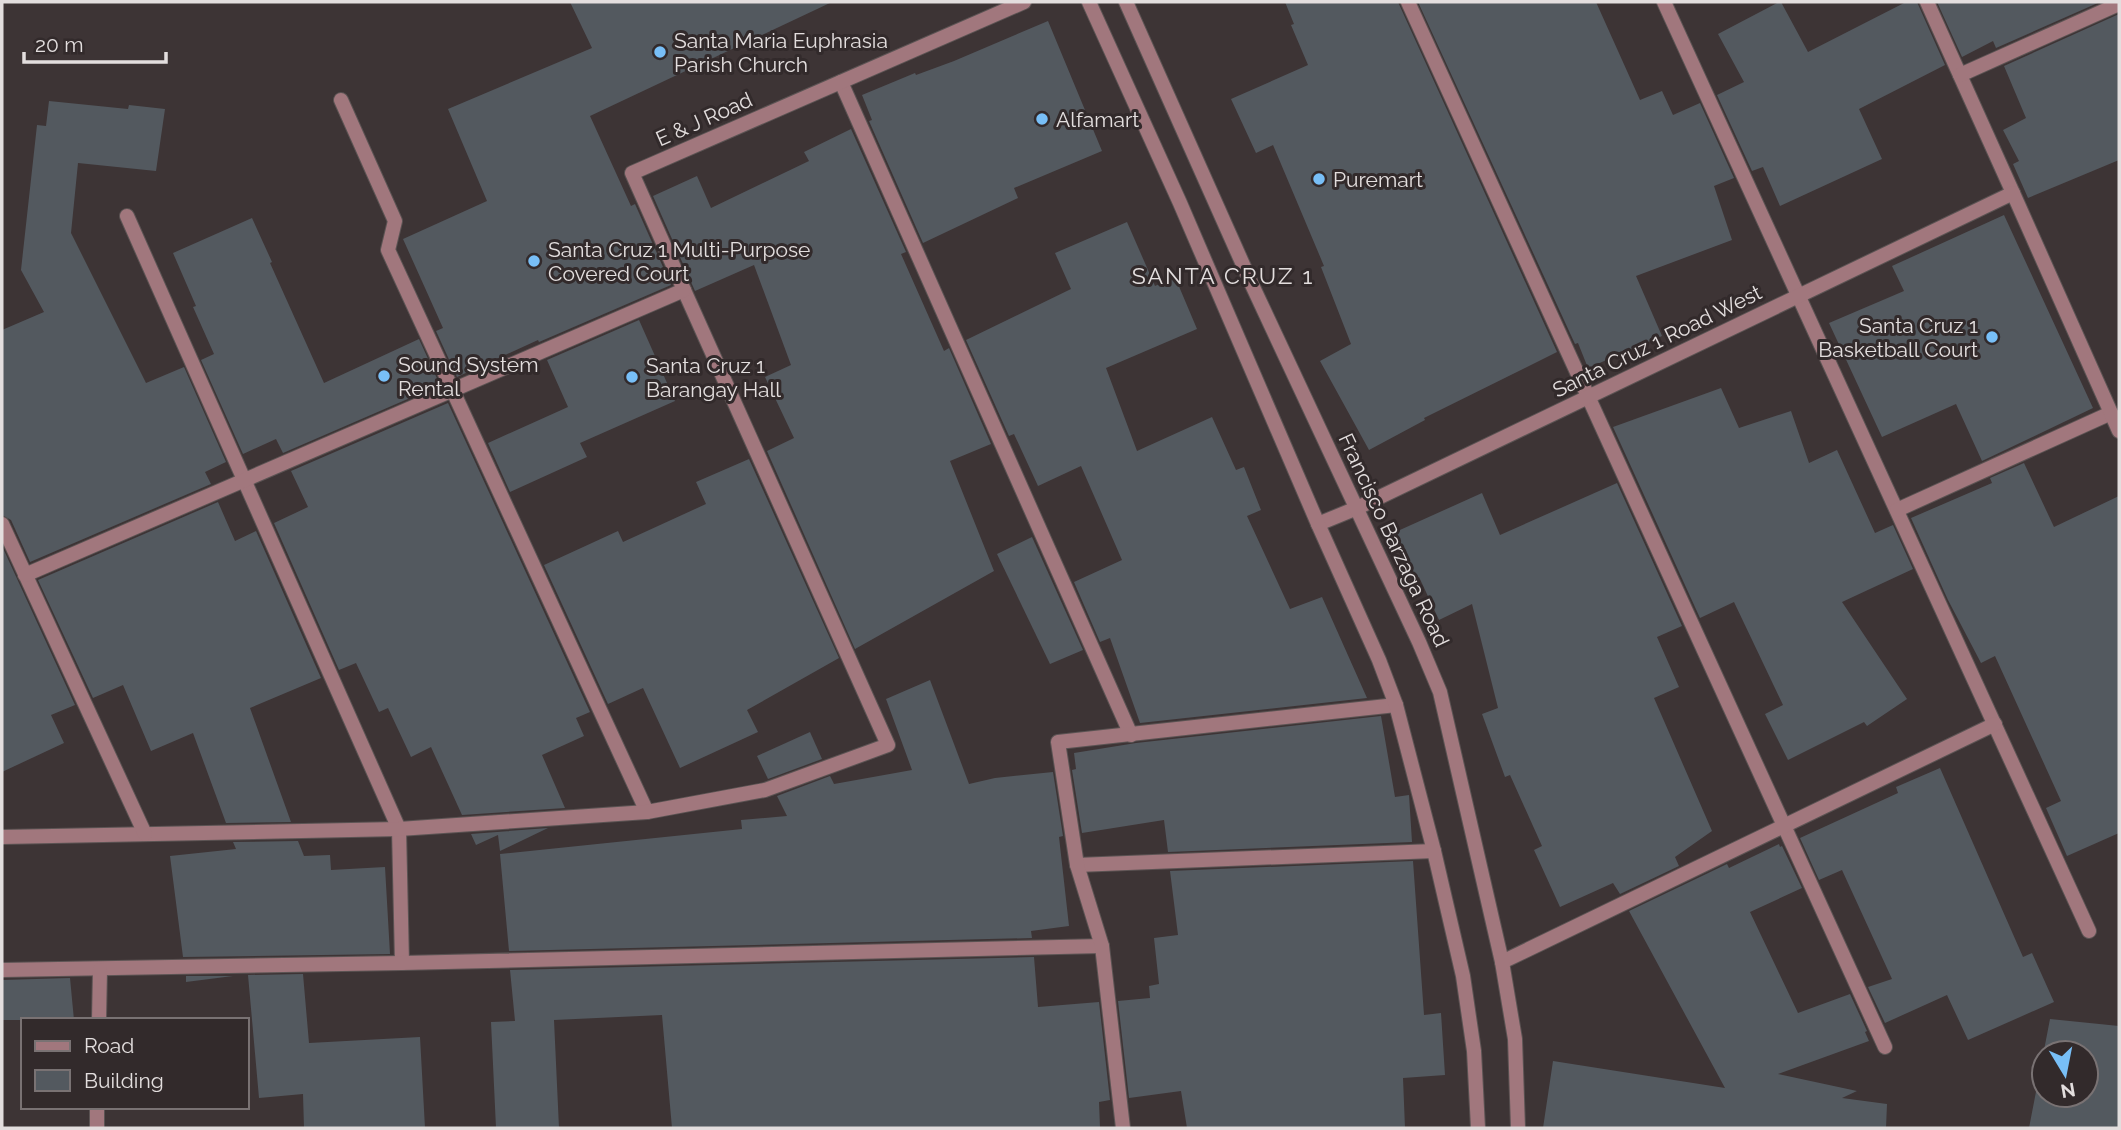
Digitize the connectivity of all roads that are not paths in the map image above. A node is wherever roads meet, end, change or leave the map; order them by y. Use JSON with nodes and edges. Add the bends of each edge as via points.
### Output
{"nodes":[{"id":1,"x":1024,"y":2,"type":"edge"},
{"id":2,"x":1089,"y":2,"type":"edge"},
{"id":3,"x":1126,"y":2,"type":"edge"},
{"id":4,"x":1408,"y":2,"type":"edge"},
{"id":5,"x":1664,"y":2,"type":"edge"},
{"id":6,"x":1927,"y":2,"type":"edge"},
{"id":7,"x":2119,"y":4,"type":"edge"},
{"id":8,"x":1960,"y":75,"type":"junction"},
{"id":9,"x":841,"y":82,"type":"junction"},
{"id":10,"x":341,"y":100,"type":"dead end"},
{"id":11,"x":2013,"y":193,"type":"junction"},
{"id":12,"x":127,"y":216,"type":"dead end"},
{"id":13,"x":684,"y":290,"type":"junction"},
{"id":14,"x":1798,"y":296,"type":"junction"},
{"id":15,"x":453,"y":390,"type":"junction"},
{"id":16,"x":1589,"y":396,"type":"junction"},
{"id":17,"x":2111,"y":413,"type":"junction"},
{"id":18,"x":2119,"y":431,"type":"edge"},
{"id":19,"x":244,"y":479,"type":"junction"},
{"id":20,"x":1357,"y":508,"type":"junction"},
{"id":21,"x":1896,"y":510,"type":"junction"},
{"id":22,"x":2,"y":524,"type":"edge"},
{"id":23,"x":1318,"y":524,"type":"junction"},
{"id":24,"x":25,"y":575,"type":"junction"},
{"id":25,"x":1396,"y":705,"type":"junction"},
{"id":26,"x":1994,"y":724,"type":"junction"},
{"id":27,"x":1131,"y":735,"type":"junction"},
{"id":28,"x":647,"y":812,"type":"junction"},
{"id":29,"x":1784,"y":825,"type":"junction"},
{"id":30,"x":399,"y":829,"type":"junction"},
{"id":31,"x":145,"y":834,"type":"junction"},
{"id":32,"x":2,"y":837,"type":"edge"},
{"id":33,"x":1434,"y":851,"type":"junction"},
{"id":34,"x":1077,"y":865,"type":"junction"},
{"id":35,"x":2089,"y":931,"type":"dead end"},
{"id":36,"x":1102,"y":946,"type":"junction"},
{"id":37,"x":1502,"y":962,"type":"junction"},
{"id":38,"x":402,"y":963,"type":"junction"},
{"id":39,"x":2,"y":970,"type":"edge"},
{"id":40,"x":100,"y":970,"type":"junction"},
{"id":41,"x":99,"y":1018,"type":"edge"},
{"id":42,"x":1885,"y":1047,"type":"dead end"},
{"id":43,"x":97,"y":1109,"type":"edge"},
{"id":44,"x":97,"y":1128,"type":"edge"},
{"id":45,"x":1123,"y":1128,"type":"edge"},
{"id":46,"x":1478,"y":1128,"type":"edge"},
{"id":47,"x":1518,"y":1128,"type":"edge"}],
"edges":[{"from":1,"to":9,"type":"street","name":"E & J Road"},
{"from":2,"to":23,"type":"street"},
{"from":3,"to":20,"type":"street","name":"Francisco Barzaga Road"},
{"from":4,"to":16,"type":"street"},
{"from":5,"to":14,"type":"street"},
{"from":6,"to":8,"type":"street"},
{"from":7,"to":8,"type":"street"},
{"from":8,"to":11,"type":"street"},
{"from":9,"to":13,"type":"street","name":"E & J Road","via":[[632,173]]},
{"from":9,"to":27,"type":"street"},
{"from":10,"to":15,"type":"street","via":[[395,220],[388,250]]},
{"from":11,"to":14,"type":"street","name":"Santa Cruz 1 Road West"},
{"from":11,"to":17,"type":"street"},
{"from":12,"to":19,"type":"street"},
{"from":13,"to":15,"type":"street"},
{"from":13,"to":28,"type":"street","via":[[888,744],[765,790]]},
{"from":14,"to":16,"type":"street","name":"Santa Cruz 1 Road West"},
{"from":14,"to":21,"type":"street"},
{"from":15,"to":19,"type":"street"},
{"from":15,"to":28,"type":"street"},
{"from":16,"to":20,"type":"street","name":"Santa Cruz 1 Road West"},
{"from":16,"to":29,"type":"street"},
{"from":17,"to":18,"type":"street"},
{"from":17,"to":21,"type":"street"},
{"from":19,"to":24,"type":"street"},
{"from":19,"to":30,"type":"street"},
{"from":20,"to":23,"type":"street","name":"Santa Cruz 1 Road West"},
{"from":20,"to":37,"type":"street","name":"Francisco Barzaga Road","via":[[1440,692]]},
{"from":21,"to":26,"type":"street"},
{"from":22,"to":24,"type":"street"},
{"from":23,"to":25,"type":"street"},
{"from":24,"to":31,"type":"street"},
{"from":25,"to":27,"type":"street"},
{"from":25,"to":33,"type":"street"},
{"from":26,"to":29,"type":"street"},
{"from":26,"to":35,"type":"street"},
{"from":27,"to":34,"type":"street","via":[[1058,742]]},
{"from":28,"to":30,"type":"street"},
{"from":29,"to":37,"type":"street"},
{"from":29,"to":42,"type":"street"},
{"from":30,"to":31,"type":"street"},
{"from":30,"to":38,"type":"street"},
{"from":31,"to":32,"type":"street"},
{"from":33,"to":34,"type":"street"},
{"from":33,"to":46,"type":"street","via":[[1463,976],[1474,1051]]},
{"from":34,"to":36,"type":"street"},
{"from":36,"to":38,"type":"street"},
{"from":36,"to":45,"type":"street"},
{"from":37,"to":47,"type":"street","name":"Francisco Barzaga Road","via":[[1515,1039]]},
{"from":38,"to":40,"type":"street"},
{"from":39,"to":40,"type":"street"},
{"from":40,"to":41,"type":"street"},
{"from":43,"to":44,"type":"street"}]}
